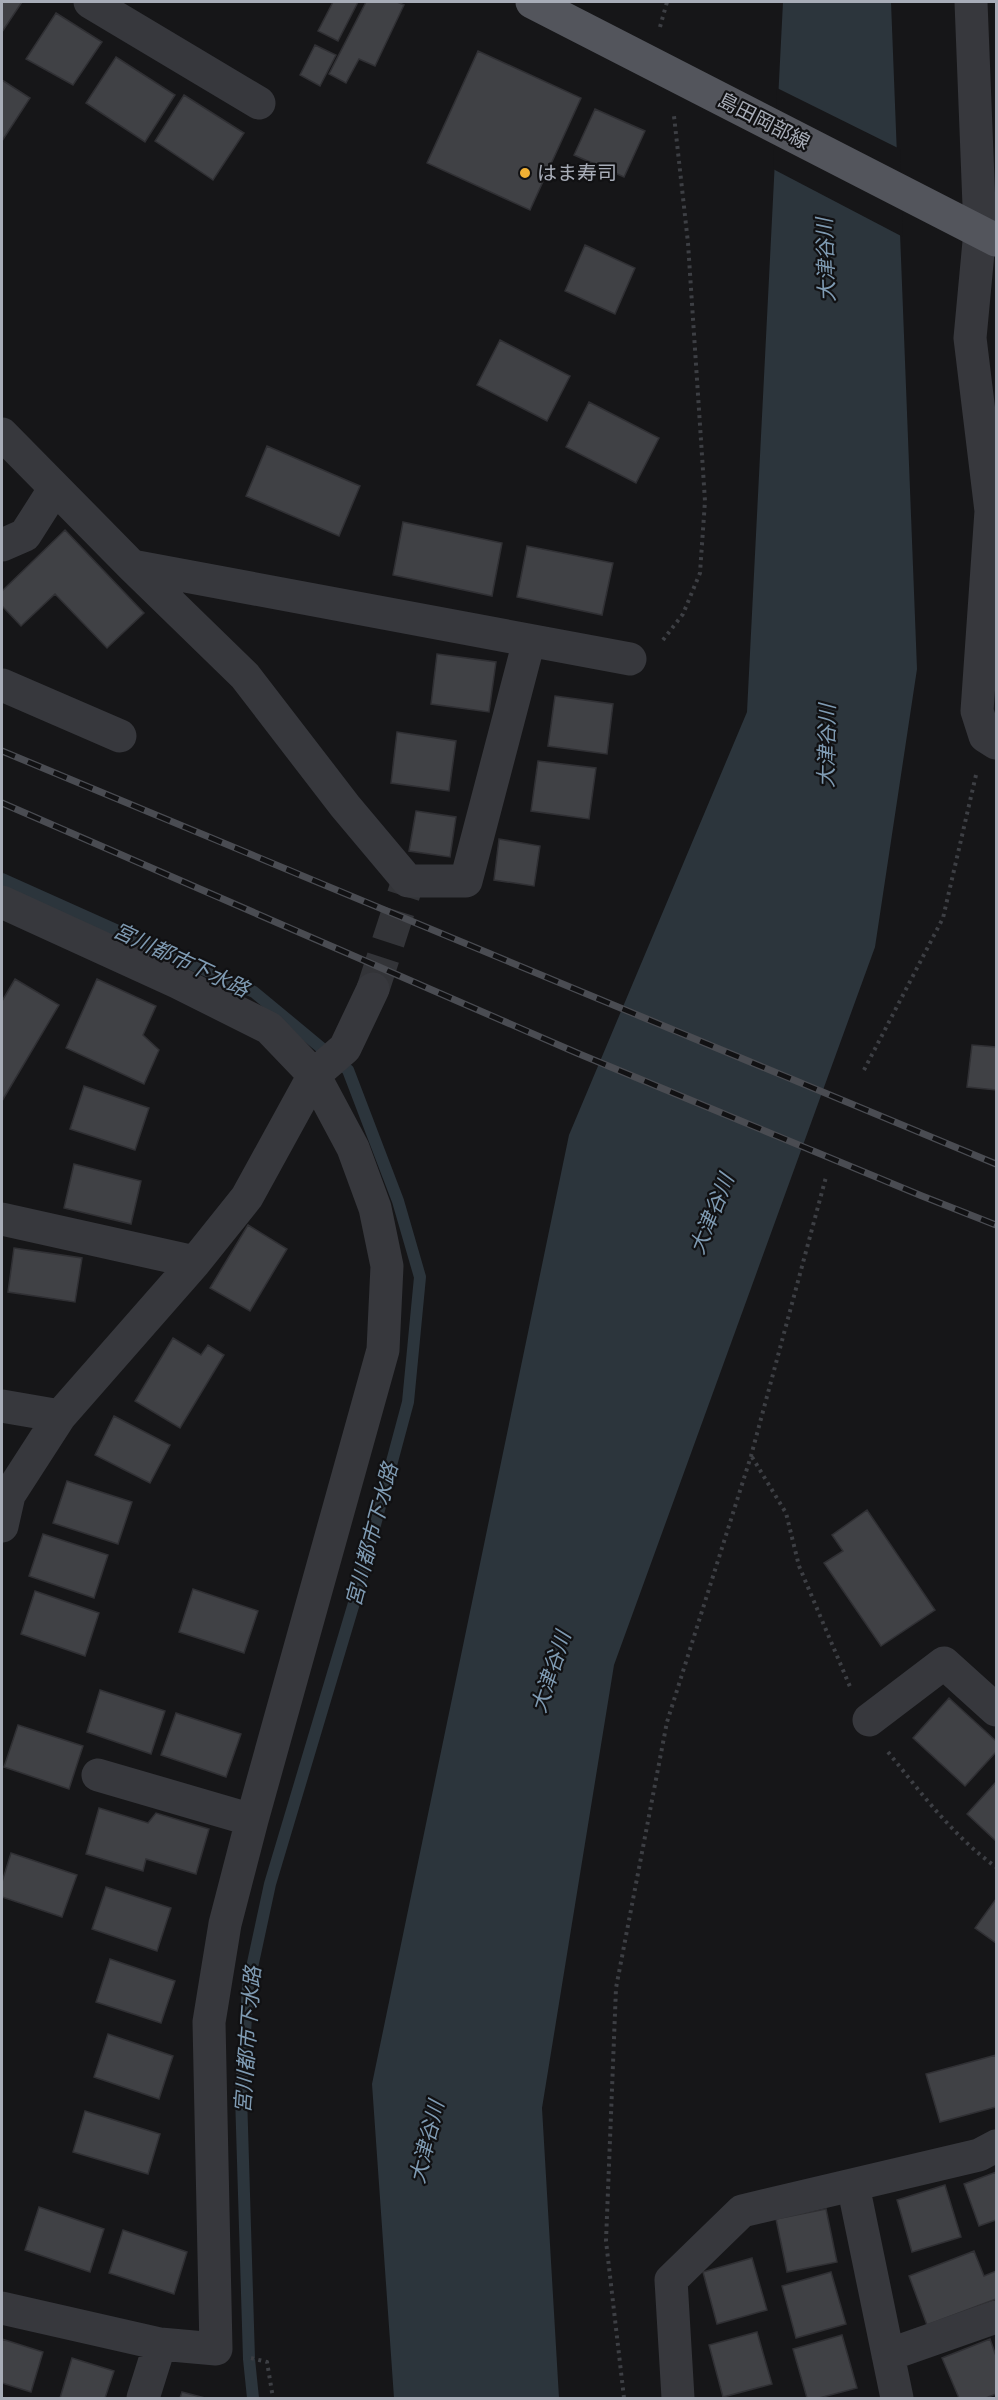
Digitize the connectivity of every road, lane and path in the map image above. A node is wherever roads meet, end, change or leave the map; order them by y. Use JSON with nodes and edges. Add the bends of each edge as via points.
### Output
{"nodes":[{"id":1,"x":90,"y":2,"type":"edge"},
{"id":2,"x":532,"y":2,"type":"edge"},
{"id":3,"x":971,"y":2,"type":"edge"},
{"id":4,"x":679,"y":77,"type":"junction"},
{"id":5,"x":259,"y":103,"type":"dead end"},
{"id":6,"x":976,"y":230,"type":"edge"},
{"id":7,"x":2,"y":434,"type":"edge"},
{"id":8,"x":55,"y":488,"type":"junction"},
{"id":9,"x":2,"y":545,"type":"edge"},
{"id":10,"x":132,"y":566,"type":"junction"},
{"id":11,"x":529,"y":641,"type":"junction"},
{"id":12,"x":630,"y":659,"type":"joint"},
{"id":13,"x":2,"y":685,"type":"edge"},
{"id":14,"x":120,"y":736,"type":"dead end"},
{"id":15,"x":991,"y":740,"type":"edge"},
{"id":16,"x":2,"y":902,"type":"edge"},
{"id":17,"x":373,"y":989,"type":"tunnel mouth"},
{"id":18,"x":864,"y":1070,"type":"dead end"},
{"id":19,"x":314,"y":1075,"type":"junction"},
{"id":20,"x":826,"y":1177,"type":"dead end"},
{"id":21,"x":2,"y":1219,"type":"edge"},
{"id":22,"x":195,"y":1262,"type":"junction"},
{"id":23,"x":2,"y":1406,"type":"edge"},
{"id":24,"x":60,"y":1416,"type":"junction"},
{"id":25,"x":751,"y":1456,"type":"junction"},
{"id":26,"x":2,"y":1526,"type":"edge"},
{"id":27,"x":996,"y":1710,"type":"edge"},
{"id":28,"x":869,"y":1720,"type":"junction"},
{"id":29,"x":98,"y":1775,"type":"dead end"},
{"id":30,"x":252,"y":1820,"type":"junction"},
{"id":31,"x":996,"y":1868,"type":"edge"},
{"id":32,"x":996,"y":2146,"type":"edge"},
{"id":33,"x":853,"y":2185,"type":"junction"},
{"id":34,"x":2,"y":2308,"type":"edge"},
{"id":35,"x":996,"y":2317,"type":"edge"},
{"id":36,"x":160,"y":2344,"type":"junction"},
{"id":37,"x":216,"y":2349,"type":"junction"},
{"id":38,"x":888,"y":2355,"type":"junction"},
{"id":39,"x":143,"y":2398,"type":"edge"},
{"id":40,"x":273,"y":2398,"type":"edge"},
{"id":41,"x":624,"y":2398,"type":"edge"},
{"id":42,"x":678,"y":2398,"type":"edge"},
{"id":43,"x":897,"y":2398,"type":"edge"}],
"edges":[{"from":1,"to":5,"type":"street"},
{"from":2,"to":4,"type":"main road","name":"島田岡部線"},
{"from":3,"to":6,"type":"street"},
{"from":4,"to":6,"type":"main road","name":"島田岡部線"},
{"from":4,"to":12,"type":"path","via":[[673,110],[688,243],[705,501],[700,573],[683,614],[658,647]]},
{"from":6,"to":15,"type":"street","via":[[970,338],[991,511],[977,711]]},
{"from":7,"to":8,"type":"street"},
{"from":8,"to":9,"type":"street","via":[[25,536]]},
{"from":8,"to":10,"type":"street"},
{"from":10,"to":11,"type":"street"},
{"from":10,"to":11,"type":"street","via":[[245,676],[408,881],[466,881]]},
{"from":11,"to":12,"type":"street"},
{"from":13,"to":14,"type":"street"},
{"from":15,"to":18,"type":"path","via":[[944,918]]},
{"from":16,"to":19,"type":"street","via":[[177,982],[268,1029]]},
{"from":17,"to":19,"type":"street","via":[[345,1048]]},
{"from":19,"to":22,"type":"street","via":[[247,1197]]},
{"from":19,"to":30,"type":"street","via":[[353,1148],[375,1208],[387,1266],[383,1350]]},
{"from":20,"to":25,"type":"path"},
{"from":21,"to":22,"type":"street"},
{"from":22,"to":24,"type":"street"},
{"from":23,"to":24,"type":"street"},
{"from":24,"to":26,"type":"street","via":[[9,1496]]},
{"from":25,"to":28,"type":"path","via":[[786,1513],[799,1566],[850,1688]]},
{"from":25,"to":41,"type":"path","via":[[667,1722],[616,1988],[606,2241]]},
{"from":27,"to":28,"type":"street","via":[[944,1663]]},
{"from":28,"to":31,"type":"path","via":[[885,1748],[942,1818]]},
{"from":29,"to":30,"type":"street"},
{"from":30,"to":37,"type":"street","via":[[225,1924],[209,2022]]},
{"from":32,"to":33,"type":"street","via":[[979,2155]]},
{"from":33,"to":38,"type":"street"},
{"from":33,"to":42,"type":"street","via":[[742,2211],[671,2280]]},
{"from":34,"to":36,"type":"street"},
{"from":35,"to":38,"type":"street"},
{"from":36,"to":37,"type":"street"},
{"from":36,"to":39,"type":"street"},
{"from":37,"to":40,"type":"path","via":[[267,2362]]},
{"from":38,"to":43,"type":"street"}]}
